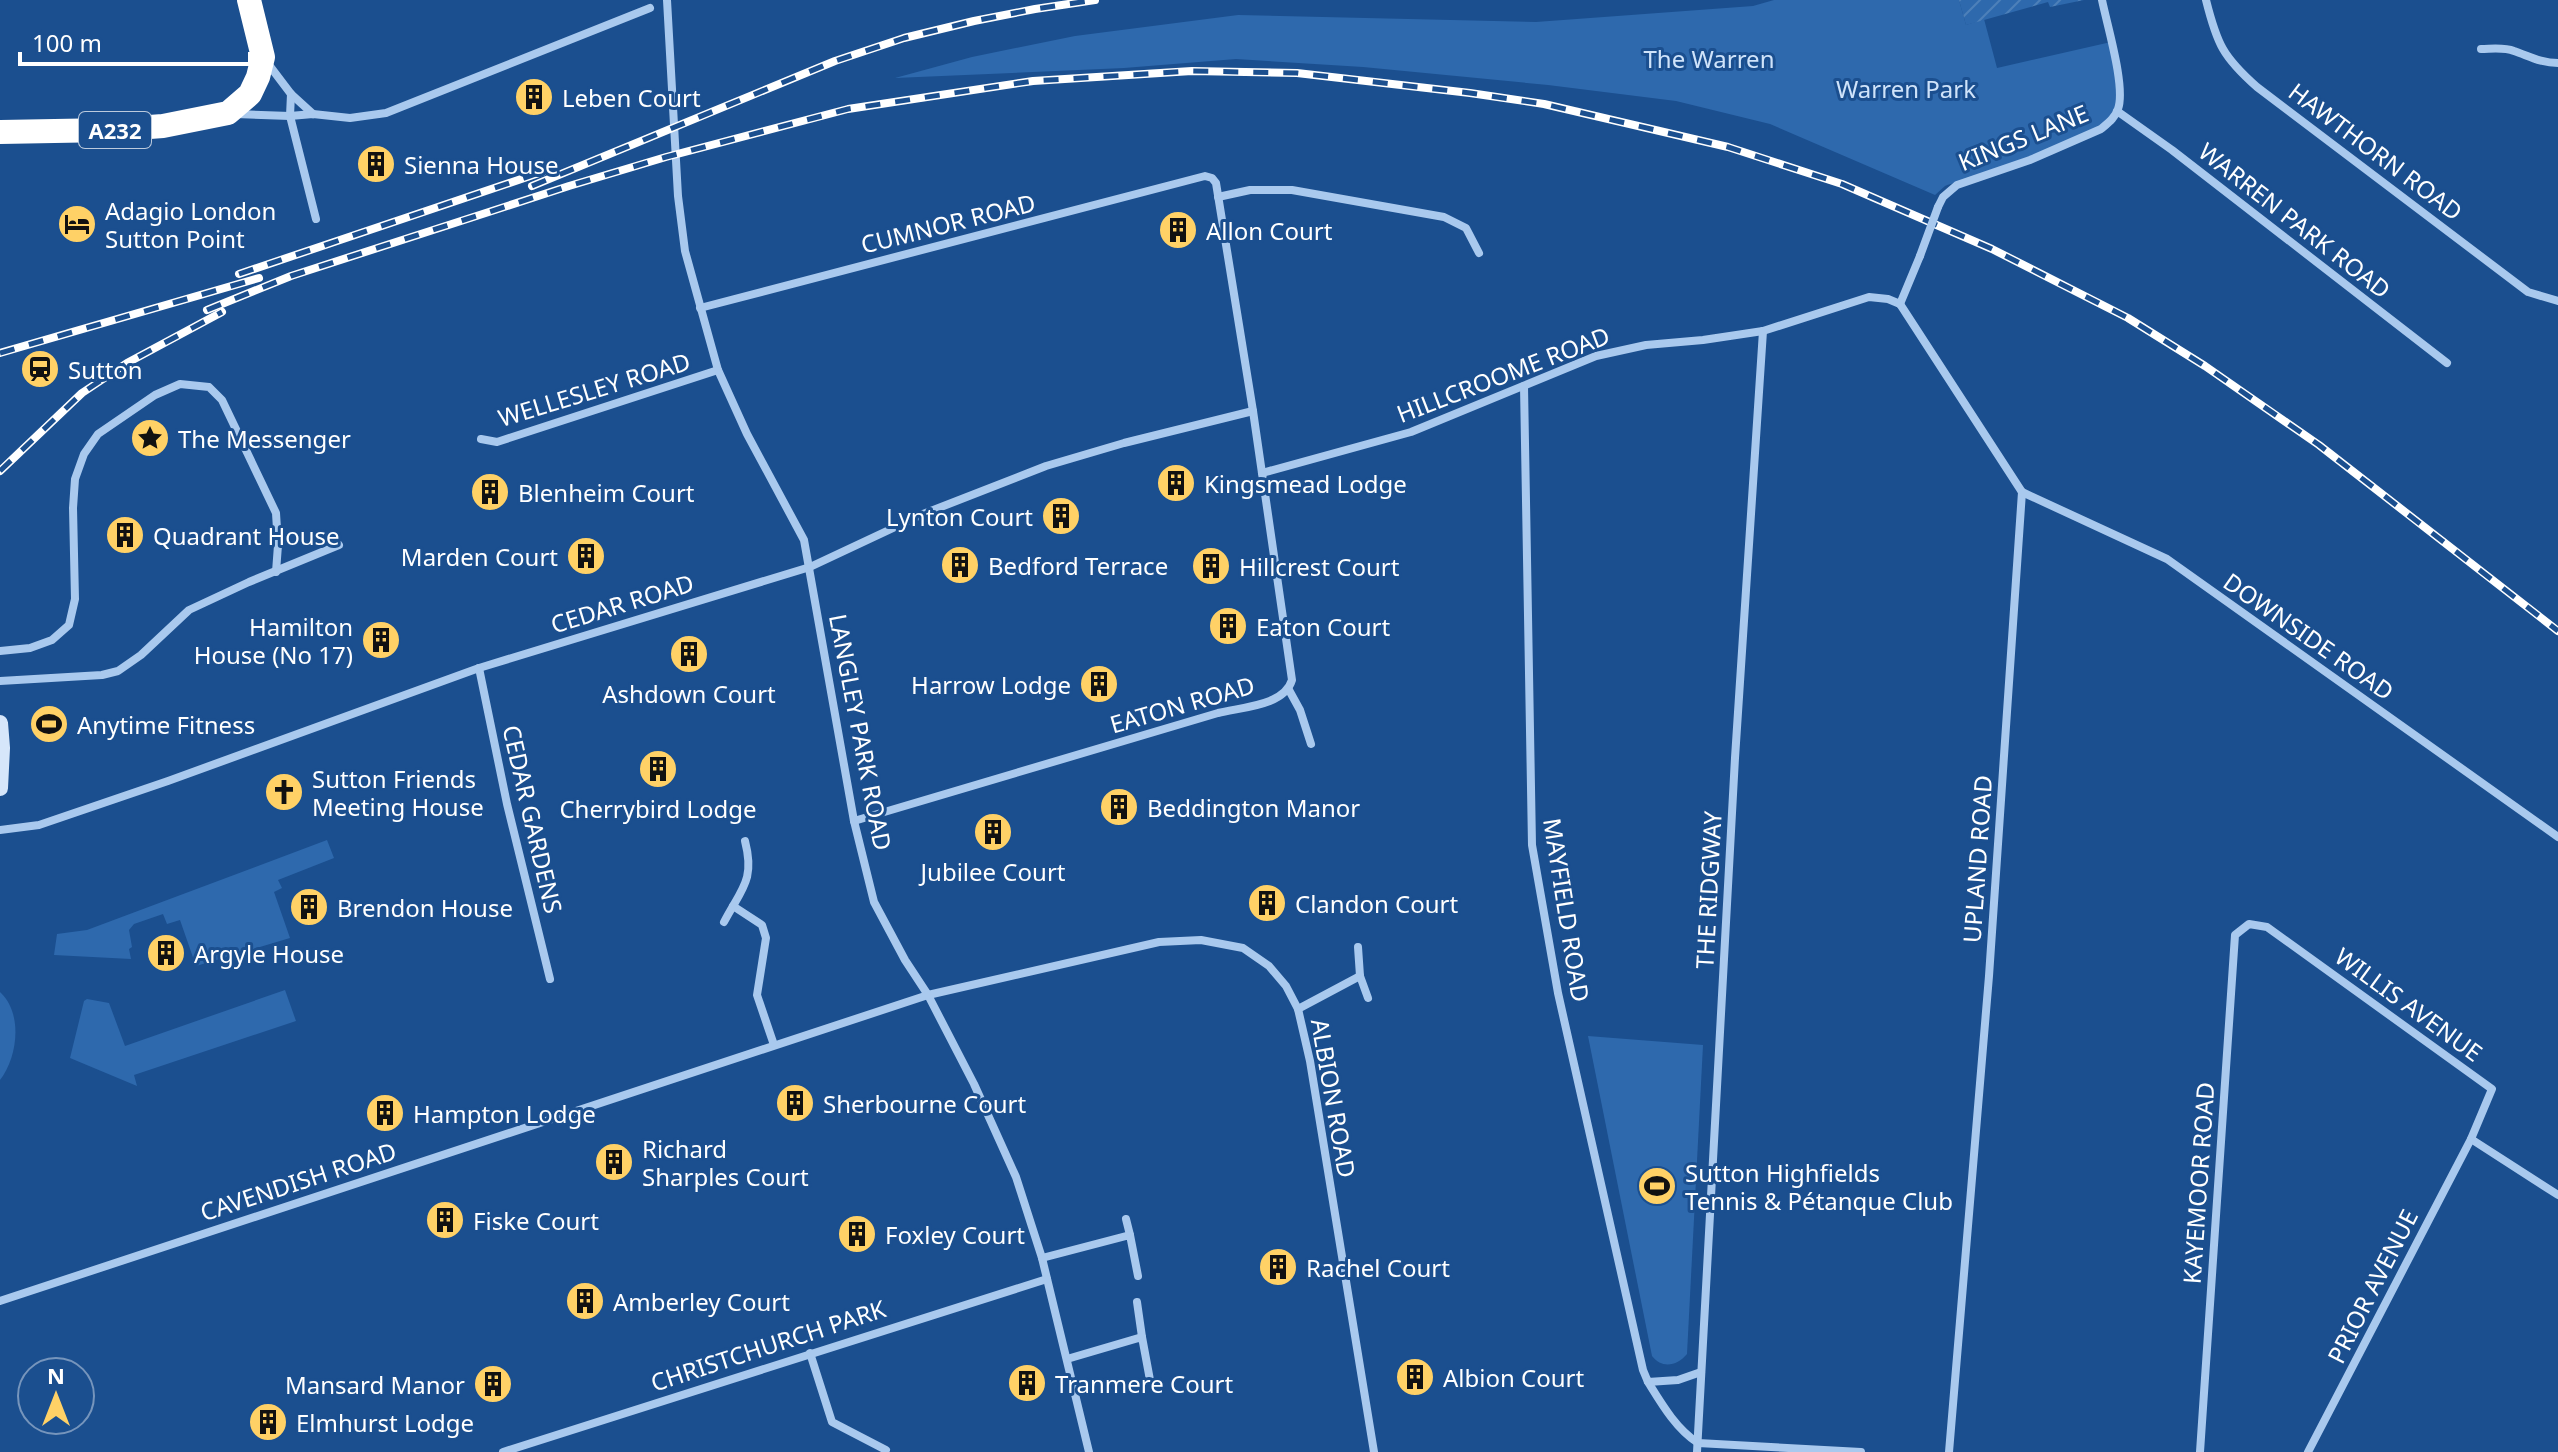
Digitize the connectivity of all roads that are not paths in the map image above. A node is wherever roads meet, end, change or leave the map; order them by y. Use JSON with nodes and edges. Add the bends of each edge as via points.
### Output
{"nodes":[{"id":1,"x":249,"y":0,"type":"edge"},
{"id":2,"x":667,"y":0,"type":"edge"},
{"id":3,"x":2102,"y":0,"type":"edge"},
{"id":4,"x":2206,"y":0,"type":"edge"},
{"id":5,"x":650,"y":8,"type":"dead end"},
{"id":6,"x":2481,"y":49,"type":"dead end"},
{"id":7,"x":263,"y":57,"type":"junction"},
{"id":8,"x":2558,"y":63,"type":"edge"},
{"id":9,"x":291,"y":94,"type":"junction"},
{"id":10,"x":2117,"y":111,"type":"junction"},
{"id":11,"x":228,"y":113,"type":"junction"},
{"id":12,"x":313,"y":114,"type":"junction"},
{"id":13,"x":290,"y":116,"type":"junction"},
{"id":14,"x":0,"y":132,"type":"edge"},
{"id":15,"x":1205,"y":176,"type":"joint"},
{"id":16,"x":1218,"y":197,"type":"junction"},
{"id":17,"x":316,"y":219,"type":"dead end"},
{"id":18,"x":1479,"y":253,"type":"dead end"},
{"id":19,"x":2558,"y":301,"type":"edge"},
{"id":20,"x":1900,"y":304,"type":"junction"},
{"id":21,"x":700,"y":308,"type":"junction"},
{"id":22,"x":1763,"y":331,"type":"junction"},
{"id":23,"x":2447,"y":363,"type":"dead end"},
{"id":24,"x":718,"y":370,"type":"junction"},
{"id":25,"x":1524,"y":386,"type":"junction"},
{"id":26,"x":1253,"y":411,"type":"junction"},
{"id":27,"x":481,"y":439,"type":"dead end"},
{"id":28,"x":1262,"y":473,"type":"junction"},
{"id":29,"x":2022,"y":492,"type":"junction"},
{"id":30,"x":339,"y":545,"type":"dead end"},
{"id":31,"x":810,"y":567,"type":"junction"},
{"id":32,"x":276,"y":572,"type":"junction"},
{"id":33,"x":0,"y":651,"type":"edge"},
{"id":34,"x":479,"y":668,"type":"junction"},
{"id":35,"x":0,"y":681,"type":"edge"},
{"id":36,"x":1289,"y":690,"type":"junction"},
{"id":37,"x":0,"y":723,"type":"edge"},
{"id":38,"x":1311,"y":744,"type":"dead end"},
{"id":39,"x":0,"y":788,"type":"edge"},
{"id":40,"x":854,"y":821,"type":"junction"},
{"id":41,"x":0,"y":830,"type":"edge"},
{"id":42,"x":2558,"y":837,"type":"edge"},
{"id":43,"x":745,"y":841,"type":"dead end"},
{"id":44,"x":733,"y":906,"type":"junction"},
{"id":45,"x":724,"y":922,"type":"dead end"},
{"id":46,"x":2249,"y":924,"type":"joint"},
{"id":47,"x":1358,"y":947,"type":"dead end"},
{"id":48,"x":1360,"y":976,"type":"junction"},
{"id":49,"x":550,"y":979,"type":"dead end"},
{"id":50,"x":928,"y":995,"type":"junction"},
{"id":51,"x":1368,"y":998,"type":"dead end"},
{"id":52,"x":1298,"y":1009,"type":"junction"},
{"id":53,"x":774,"y":1045,"type":"junction"},
{"id":54,"x":2471,"y":1139,"type":"junction"},
{"id":55,"x":2558,"y":1195,"type":"edge"},
{"id":56,"x":1126,"y":1219,"type":"dead end"},
{"id":57,"x":1130,"y":1235,"type":"junction"},
{"id":58,"x":1042,"y":1258,"type":"junction"},
{"id":59,"x":1138,"y":1276,"type":"dead end"},
{"id":60,"x":1047,"y":1279,"type":"junction"},
{"id":61,"x":0,"y":1301,"type":"edge"},
{"id":62,"x":1137,"y":1302,"type":"dead end"},
{"id":63,"x":1142,"y":1337,"type":"junction"},
{"id":64,"x":810,"y":1353,"type":"junction"},
{"id":65,"x":1067,"y":1359,"type":"junction"},
{"id":66,"x":1701,"y":1372,"type":"junction"},
{"id":67,"x":1150,"y":1380,"type":"dead end"},
{"id":68,"x":1648,"y":1382,"type":"junction"},
{"id":69,"x":1697,"y":1447,"type":"edge"},
{"id":70,"x":886,"y":1450,"type":"dead end"},
{"id":71,"x":503,"y":1452,"type":"edge"},
{"id":72,"x":1089,"y":1452,"type":"edge"},
{"id":73,"x":1374,"y":1452,"type":"edge"},
{"id":74,"x":1861,"y":1452,"type":"edge"},
{"id":75,"x":1949,"y":1452,"type":"edge"},
{"id":76,"x":2200,"y":1452,"type":"edge"},
{"id":77,"x":2308,"y":1452,"type":"edge"}],
"edges":[{"from":1,"to":7,"type":"highway"},
{"from":2,"to":21,"type":"street","name":"LANGLEY PARK ROAD","via":[[678,196]]},
{"from":3,"to":10,"type":"street","name":"KINGS LANE","via":[[2120,92]]},
{"from":4,"to":19,"type":"street","name":"HAWTHORN ROAD","via":[[2222,52],[2257,87],[2528,292]]},
{"from":5,"to":12,"type":"street","via":[[386,113],[350,118]]},
{"from":6,"to":8,"type":"street","via":[[2511,49]]},
{"from":7,"to":9,"type":"street"},
{"from":7,"to":11,"type":"highway","via":[[250,94]]},
{"from":9,"to":12,"type":"street"},
{"from":9,"to":13,"type":"street"},
{"from":10,"to":20,"type":"street","name":"KINGS LANE","bridge":true,"via":[[2101,129],[1957,185],[1943,197]]},
{"from":10,"to":23,"type":"street","name":"WARREN PARK ROAD"},
{"from":11,"to":13,"type":"street"},
{"from":11,"to":14,"type":"highway","number":"A232","via":[[163,126]]},
{"from":12,"to":13,"type":"street"},
{"from":13,"to":17,"type":"street"},
{"from":15,"to":16,"type":"street","name":"EATON ROAD","via":[[1216,183]]},
{"from":15,"to":21,"type":"street","name":"CUMNOR ROAD"},
{"from":16,"to":18,"type":"street","via":[[1292,190],[1444,217],[1466,228]]},
{"from":16,"to":26,"type":"street","name":"EATON ROAD"},
{"from":20,"to":22,"type":"street","name":"HILLCROOME ROAD","via":[[1869,297]]},
{"from":20,"to":29,"type":"street"},
{"from":21,"to":24,"type":"street","name":"LANGLEY PARK ROAD"},
{"from":22,"to":25,"type":"street","name":"HILLCROOME ROAD","via":[[1596,356]]},
{"from":22,"to":66,"type":"street","name":"THE RIDGWAY"},
{"from":24,"to":27,"type":"street","name":"WELLESLEY ROAD","via":[[497,442]]},
{"from":24,"to":31,"type":"street","name":"LANGLEY PARK ROAD","via":[[792,514]]},
{"from":25,"to":28,"type":"street","name":"HILLCROOME ROAD","via":[[1411,432]]},
{"from":25,"to":68,"type":"street","name":"MAYFIELD ROAD","via":[[1532,845],[1558,993]]},
{"from":26,"to":28,"type":"street","name":"EATON ROAD"},
{"from":26,"to":31,"type":"street","name":"CEDAR ROAD","via":[[1032,471]]},
{"from":28,"to":36,"type":"street","name":"EATON ROAD","via":[[1292,680]]},
{"from":29,"to":42,"type":"street","name":"DOWNSIDE ROAD","via":[[2167,559]]},
{"from":29,"to":75,"type":"street","name":"UPLAND ROAD"},
{"from":30,"to":32,"type":"street"},
{"from":31,"to":34,"type":"street","name":"CEDAR ROAD"},
{"from":31,"to":40,"type":"street","name":"LANGLEY PARK ROAD"},
{"from":32,"to":33,"type":"street","via":[[276,513],[222,400],[209,387],[180,384],[98,434],[84,454],[73,493],[75,599],[69,625],[52,640]]},
{"from":32,"to":35,"type":"street","via":[[189,610],[118,671]]},
{"from":34,"to":41,"type":"street","name":"CEDAR ROAD","via":[[138,792],[39,825]]},
{"from":34,"to":49,"type":"street","name":"CEDAR GARDENS"},
{"from":36,"to":38,"type":"street"},
{"from":36,"to":40,"type":"street","name":"EATON ROAD"},
{"from":37,"to":39,"type":"main road"},
{"from":40,"to":50,"type":"street","name":"LANGLEY PARK ROAD","via":[[874,902]]},
{"from":43,"to":44,"type":"street","via":[[749,879]]},
{"from":44,"to":45,"type":"street"},
{"from":44,"to":53,"type":"street","via":[[762,925],[766,938],[757,995]]},
{"from":46,"to":54,"type":"street","name":"WILLIS AVENUE","via":[[2267,927],[2492,1089]]},
{"from":46,"to":76,"type":"street","name":"KAYEMOOR ROAD","via":[[2235,935]]},
{"from":47,"to":48,"type":"street"},
{"from":48,"to":51,"type":"street"},
{"from":48,"to":52,"type":"street"},
{"from":50,"to":52,"type":"street","name":"ALBION ROAD","via":[[1159,942],[1201,940],[1243,948],[1269,966]]},
{"from":50,"to":53,"type":"street","name":"CAVENDISH ROAD"},
{"from":50,"to":58,"type":"street","name":"LANGLEY PARK ROAD","via":[[996,1130]]},
{"from":52,"to":73,"type":"street","name":"ALBION ROAD"},
{"from":53,"to":61,"type":"street","name":"CAVENDISH ROAD"},
{"from":54,"to":55,"type":"street"},
{"from":54,"to":77,"type":"street","name":"PRIOR AVENUE"},
{"from":56,"to":57,"type":"street"},
{"from":57,"to":58,"type":"street"},
{"from":57,"to":59,"type":"street"},
{"from":58,"to":60,"type":"street","name":"LANGLEY PARK ROAD"},
{"from":60,"to":64,"type":"street","name":"CHRISTCHURCH PARK"},
{"from":60,"to":65,"type":"street","name":"LANGLEY PARK ROAD"},
{"from":62,"to":63,"type":"street"},
{"from":63,"to":65,"type":"street"},
{"from":63,"to":67,"type":"street"},
{"from":64,"to":70,"type":"street","via":[[832,1422]]},
{"from":64,"to":71,"type":"street","name":"CHRISTCHURCH PARK"},
{"from":65,"to":72,"type":"street","name":"LANGLEY PARK ROAD"},
{"from":66,"to":68,"type":"street"},
{"from":66,"to":69,"type":"street","name":"THE RIDGWAY"},
{"from":68,"to":69,"type":"street","name":"MAYFIELD ROAD"},
{"from":69,"to":74,"type":"street"}]}
